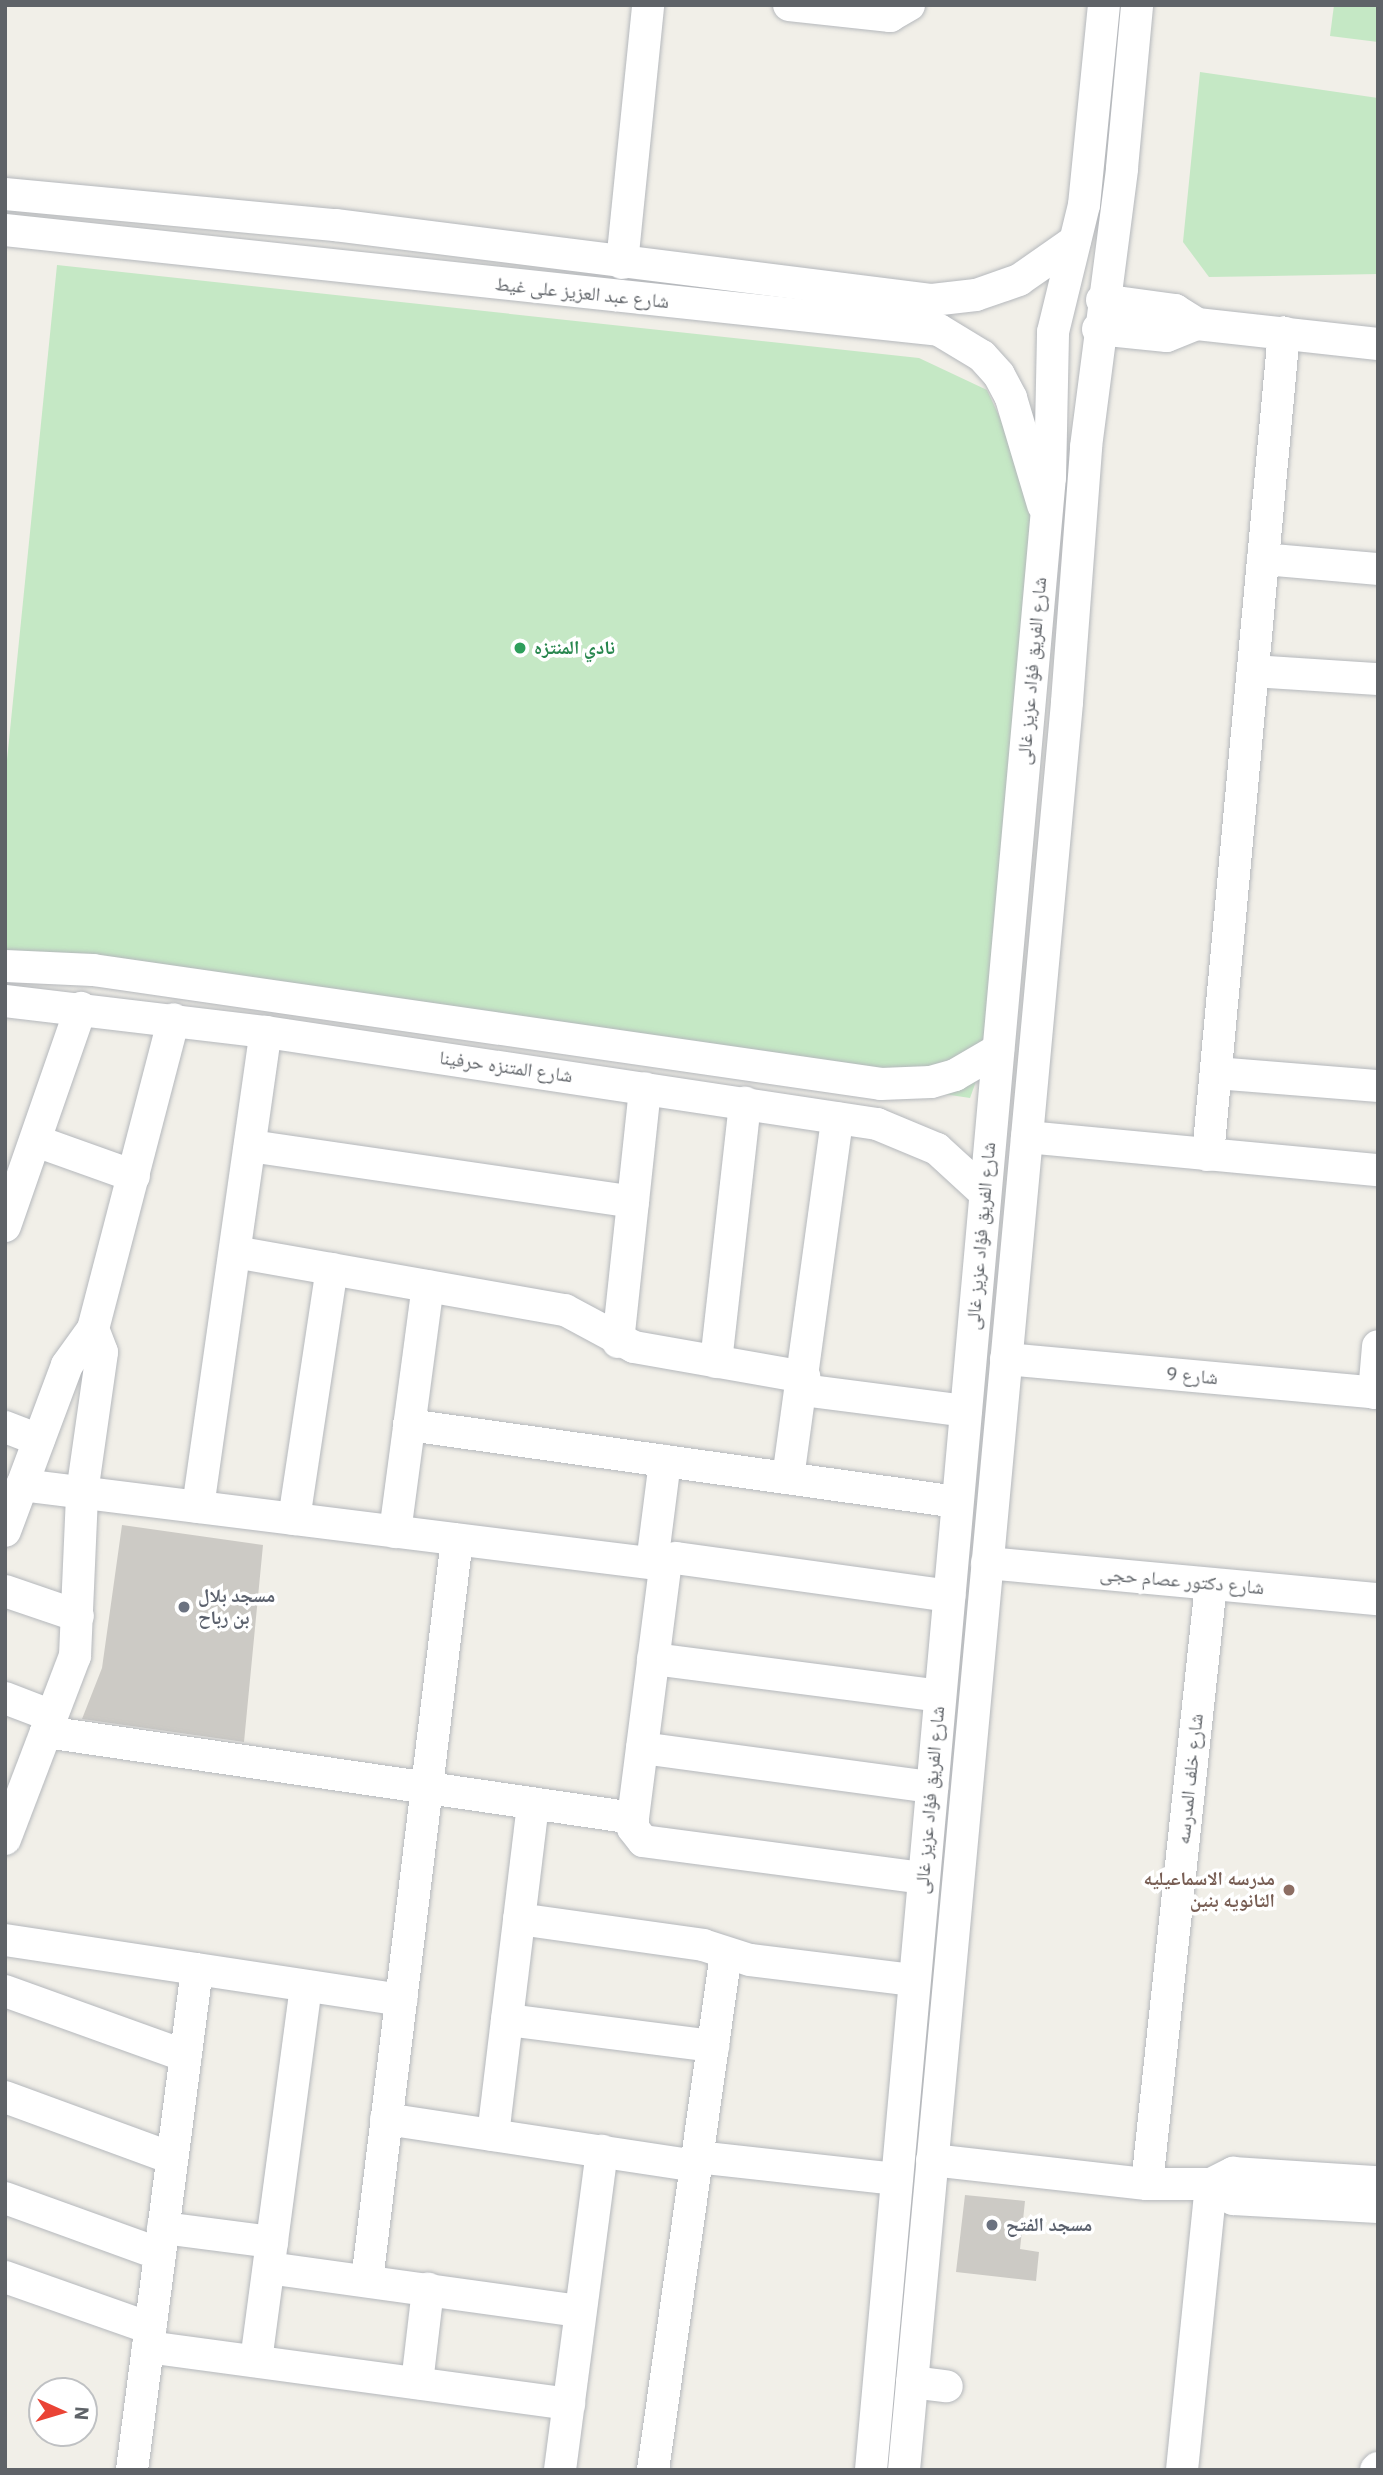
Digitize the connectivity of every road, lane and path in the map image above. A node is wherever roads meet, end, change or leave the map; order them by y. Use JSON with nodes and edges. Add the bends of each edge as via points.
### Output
{"nodes":[{"id":1,"x":648,"y":5,"type":"edge"},
{"id":2,"x":789,"y":5,"type":"edge"},
{"id":3,"x":909,"y":5,"type":"edge"},
{"id":4,"x":1104,"y":5,"type":"edge"},
{"id":5,"x":1137,"y":5,"type":"edge"},
{"id":6,"x":5,"y":194,"type":"edge"},
{"id":7,"x":41,"y":198,"type":"junction"},
{"id":8,"x":5,"y":230,"type":"edge"},
{"id":9,"x":38,"y":233,"type":"junction"},
{"id":10,"x":428,"y":239,"type":"junction"},
{"id":11,"x":1075,"y":241,"type":"junction"},
{"id":12,"x":622,"y":262,"type":"junction"},
{"id":13,"x":686,"y":270,"type":"junction"},
{"id":14,"x":423,"y":278,"type":"junction"},
{"id":15,"x":684,"y":303,"type":"junction"},
{"id":16,"x":1100,"y":315,"type":"junction"},
{"id":17,"x":1284,"y":333,"type":"junction"},
{"id":18,"x":1378,"y":344,"type":"edge"},
{"id":19,"x":1051,"y":445,"type":"junction"},
{"id":20,"x":1086,"y":447,"type":"junction"},
{"id":21,"x":1046,"y":513,"type":"junction"},
{"id":22,"x":1263,"y":559,"type":"junction"},
{"id":23,"x":1378,"y":569,"type":"edge"},
{"id":24,"x":1253,"y":671,"type":"junction"},
{"id":25,"x":1378,"y":679,"type":"edge"},
{"id":26,"x":1030,"y":700,"type":"junction"},
{"id":27,"x":1067,"y":702,"type":"junction"},
{"id":28,"x":1014,"y":876,"type":"junction"},
{"id":29,"x":1051,"y":879,"type":"junction"},
{"id":30,"x":5,"y":966,"type":"edge"},
{"id":31,"x":5,"y":1001,"type":"edge"},
{"id":32,"x":81,"y":1008,"type":"junction"},
{"id":33,"x":174,"y":1019,"type":"junction"},
{"id":34,"x":266,"y":1032,"type":"junction"},
{"id":35,"x":998,"y":1050,"type":"junction"},
{"id":36,"x":674,"y":1055,"type":"junction"},
{"id":37,"x":1216,"y":1073,"type":"junction"},
{"id":38,"x":1378,"y":1086,"type":"edge"},
{"id":39,"x":657,"y":1090,"type":"junction"},
{"id":40,"x":745,"y":1103,"type":"junction"},
{"id":41,"x":837,"y":1118,"type":"junction"},
{"id":42,"x":1027,"y":1137,"type":"junction"},
{"id":43,"x":36,"y":1141,"type":"junction"},
{"id":44,"x":250,"y":1146,"type":"junction"},
{"id":45,"x":1208,"y":1155,"type":"junction"},
{"id":46,"x":1378,"y":1170,"type":"edge"},
{"id":47,"x":134,"y":1176,"type":"junction"},
{"id":48,"x":985,"y":1193,"type":"junction"},
{"id":49,"x":633,"y":1202,"type":"junction"},
{"id":50,"x":5,"y":1226,"type":"edge"},
{"id":51,"x":235,"y":1252,"type":"junction"},
{"id":52,"x":332,"y":1269,"type":"junction"},
{"id":53,"x":428,"y":1286,"type":"junction"},
{"id":54,"x":93,"y":1329,"type":"junction"},
{"id":55,"x":618,"y":1342,"type":"junction"},
{"id":56,"x":1378,"y":1346,"type":"edge"},
{"id":57,"x":1006,"y":1359,"type":"junction"},
{"id":58,"x":716,"y":1362,"type":"junction"},
{"id":59,"x":803,"y":1384,"type":"junction"},
{"id":60,"x":1376,"y":1393,"type":"edge"},
{"id":61,"x":966,"y":1410,"type":"junction"},
{"id":62,"x":409,"y":1425,"type":"junction"},
{"id":63,"x":5,"y":1427,"type":"edge"},
{"id":64,"x":39,"y":1440,"type":"junction"},
{"id":65,"x":665,"y":1461,"type":"junction"},
{"id":66,"x":789,"y":1478,"type":"junction"},
{"id":67,"x":22,"y":1485,"type":"junction"},
{"id":68,"x":82,"y":1493,"type":"junction"},
{"id":69,"x":957,"y":1502,"type":"junction"},
{"id":70,"x":198,"y":1507,"type":"junction"},
{"id":71,"x":295,"y":1519,"type":"junction"},
{"id":72,"x":5,"y":1531,"type":"edge"},
{"id":73,"x":395,"y":1532,"type":"junction"},
{"id":74,"x":457,"y":1539,"type":"junction"},
{"id":75,"x":987,"y":1563,"type":"junction"},
{"id":76,"x":658,"y":1564,"type":"junction"},
{"id":77,"x":1211,"y":1584,"type":"junction"},
{"id":78,"x":5,"y":1591,"type":"edge"},
{"id":79,"x":949,"y":1596,"type":"junction"},
{"id":80,"x":1378,"y":1599,"type":"edge"},
{"id":81,"x":78,"y":1616,"type":"junction"},
{"id":82,"x":653,"y":1658,"type":"junction"},
{"id":83,"x":940,"y":1696,"type":"junction"},
{"id":84,"x":5,"y":1698,"type":"edge"},
{"id":85,"x":49,"y":1724,"type":"junction"},
{"id":86,"x":642,"y":1748,"type":"junction"},
{"id":87,"x":968,"y":1765,"type":"junction"},
{"id":88,"x":933,"y":1774,"type":"junction"},
{"id":89,"x":426,"y":1790,"type":"junction"},
{"id":90,"x":13,"y":1797,"type":"edge"},
{"id":91,"x":533,"y":1805,"type":"junction"},
{"id":92,"x":633,"y":1818,"type":"junction"},
{"id":93,"x":5,"y":1839,"type":"edge"},
{"id":94,"x":923,"y":1878,"type":"junction"},
{"id":95,"x":519,"y":1919,"type":"junction"},
{"id":96,"x":5,"y":1940,"type":"edge"},
{"id":97,"x":726,"y":1953,"type":"junction"},
{"id":98,"x":197,"y":1969,"type":"junction"},
{"id":99,"x":914,"y":1980,"type":"junction"},
{"id":100,"x":306,"y":1986,"type":"junction"},
{"id":101,"x":5,"y":1991,"type":"edge"},
{"id":102,"x":401,"y":2000,"type":"junction"},
{"id":103,"x":507,"y":2020,"type":"junction"},
{"id":104,"x":713,"y":2046,"type":"junction"},
{"id":105,"x":186,"y":2056,"type":"junction"},
{"id":106,"x":5,"y":2096,"type":"edge"},
{"id":107,"x":386,"y":2119,"type":"junction"},
{"id":108,"x":494,"y":2135,"type":"junction"},
{"id":109,"x":602,"y":2151,"type":"junction"},
{"id":110,"x":173,"y":2158,"type":"junction"},
{"id":111,"x":932,"y":2160,"type":"junction"},
{"id":112,"x":697,"y":2162,"type":"junction"},
{"id":113,"x":896,"y":2179,"type":"junction"},
{"id":114,"x":1378,"y":2182,"type":"edge"},
{"id":115,"x":1147,"y":2183,"type":"junction"},
{"id":116,"x":1211,"y":2184,"type":"junction"},
{"id":117,"x":5,"y":2198,"type":"edge"},
{"id":118,"x":1378,"y":2207,"type":"edge"},
{"id":119,"x":161,"y":2241,"type":"junction"},
{"id":120,"x":270,"y":2255,"type":"junction"},
{"id":121,"x":5,"y":2277,"type":"edge"},
{"id":122,"x":367,"y":2281,"type":"junction"},
{"id":123,"x":428,"y":2289,"type":"junction"},
{"id":124,"x":884,"y":2307,"type":"junction"},
{"id":125,"x":918,"y":2309,"type":"junction"},
{"id":126,"x":580,"y":2311,"type":"junction"},
{"id":127,"x":149,"y":2337,"type":"junction"},
{"id":128,"x":256,"y":2361,"type":"junction"},
{"id":129,"x":878,"y":2376,"type":"junction"},
{"id":130,"x":912,"y":2378,"type":"junction"},
{"id":131,"x":417,"y":2383,"type":"junction"},
{"id":132,"x":947,"y":2386,"type":"dead end"},
{"id":133,"x":569,"y":2404,"type":"junction"},
{"id":134,"x":132,"y":2470,"type":"edge"},
{"id":135,"x":560,"y":2470,"type":"edge"},
{"id":136,"x":653,"y":2470,"type":"edge"},
{"id":137,"x":871,"y":2470,"type":"edge"},
{"id":138,"x":904,"y":2470,"type":"edge"},
{"id":139,"x":1182,"y":2470,"type":"edge"}],
"edges":[{"from":1,"to":12,"type":"street"},
{"from":2,"to":3,"type":"street","via":[[890,16]]},
{"from":4,"to":11,"type":"street","name":"شارع الفريق فؤاد عزيز غالى","via":[[1087,187]]},
{"from":5,"to":16,"type":"street","name":"شارع الفريق فؤاد عزيز غالى","via":[[1122,169]]},
{"from":6,"to":7,"type":"street","name":"شارع عبد العزيز على غيط"},
{"from":7,"to":9,"type":"street"},
{"from":7,"to":10,"type":"street","name":"شارع عبد العزيز على غيط"},
{"from":8,"to":9,"type":"street","name":"شارع عبد العزيز على غيط"},
{"from":9,"to":14,"type":"street","name":"شارع عبد العزيز على غيط","via":[[394,269]]},
{"from":10,"to":12,"type":"street","name":"شارع عبد العزيز على غيط"},
{"from":10,"to":14,"type":"street"},
{"from":11,"to":13,"type":"street","name":"شارع عبد العزيز على غيط","via":[[1019,280],[954,299]]},
{"from":11,"to":19,"type":"street","name":"شارع الفريق فؤاد عزيز غالى","via":[[1053,332]]},
{"from":12,"to":13,"type":"street","name":"شارع عبد العزيز على غيط"},
{"from":13,"to":15,"type":"street"},
{"from":14,"to":15,"type":"street","name":"شارع عبد العزيز على غيط"},
{"from":15,"to":21,"type":"street","name":"شارع عبد العزيز على غيط","via":[[914,326],[962,341],[982,356],[1011,398]]},
{"from":16,"to":17,"type":"street","via":[[1174,335],[1198,324]]},
{"from":16,"to":20,"type":"street","name":"شارع الفريق فؤاد عزيز غالى"},
{"from":17,"to":18,"type":"street"},
{"from":17,"to":22,"type":"street"},
{"from":19,"to":20,"type":"street"},
{"from":19,"to":21,"type":"street","name":"شارع الفريق فؤاد عزيز غالى"},
{"from":20,"to":27,"type":"street","name":"شارع الفريق فؤاد عزيز غالى"},
{"from":21,"to":26,"type":"street","name":"شارع الفريق فؤاد عزيز غالى"},
{"from":22,"to":23,"type":"street"},
{"from":22,"to":24,"type":"street"},
{"from":24,"to":25,"type":"street"},
{"from":24,"to":37,"type":"street"},
{"from":26,"to":27,"type":"street"},
{"from":26,"to":28,"type":"street","name":"شارع الفريق فؤاد عزيز غالى"},
{"from":27,"to":29,"type":"street","name":"شارع الفريق فؤاد عزيز غالى"},
{"from":28,"to":29,"type":"street"},
{"from":28,"to":35,"type":"street","name":"شارع الفريق فؤاد عزيز غالى"},
{"from":29,"to":42,"type":"street","name":"شارع الفريق فؤاد عزيز غالى"},
{"from":30,"to":36,"type":"street","name":"شارع المتنزه حرفينا","via":[[81,968]]},
{"from":31,"to":32,"type":"street","name":"شارع المتنزه حرفينا"},
{"from":32,"to":33,"type":"street","name":"شارع المتنزه حرفينا"},
{"from":32,"to":43,"type":"street"},
{"from":33,"to":34,"type":"street","name":"شارع المتنزه حرفينا"},
{"from":33,"to":47,"type":"street"},
{"from":34,"to":39,"type":"street","name":"شارع المتنزه حرفينا"},
{"from":34,"to":44,"type":"street"},
{"from":35,"to":36,"type":"street","name":"شارع المتنزه حرفينا","via":[[955,1075],[906,1084]]},
{"from":35,"to":48,"type":"street","name":"شارع الفريق فؤاد عزيز غالى"},
{"from":36,"to":39,"type":"street"},
{"from":37,"to":38,"type":"street"},
{"from":37,"to":45,"type":"street"},
{"from":39,"to":40,"type":"street","name":"شارع المتنزه حرفينا"},
{"from":39,"to":49,"type":"street"},
{"from":40,"to":41,"type":"street","name":"شارع المتنزه حرفينا"},
{"from":40,"to":58,"type":"street"},
{"from":41,"to":48,"type":"street","name":"شارع المتنزه حرفينا","via":[[918,1138],[955,1162]]},
{"from":41,"to":59,"type":"street"},
{"from":42,"to":45,"type":"street"},
{"from":42,"to":57,"type":"street","name":"شارع الفريق فؤاد عزيز غالى"},
{"from":43,"to":47,"type":"street"},
{"from":43,"to":50,"type":"street"},
{"from":44,"to":49,"type":"street"},
{"from":44,"to":51,"type":"street"},
{"from":45,"to":46,"type":"street"},
{"from":47,"to":54,"type":"street"},
{"from":48,"to":61,"type":"street","name":"شارع الفريق فؤاد عزيز غالى"},
{"from":49,"to":55,"type":"street"},
{"from":51,"to":52,"type":"street"},
{"from":51,"to":70,"type":"street"},
{"from":52,"to":53,"type":"street"},
{"from":52,"to":71,"type":"street"},
{"from":53,"to":55,"type":"street","via":[[565,1310]]},
{"from":53,"to":62,"type":"street"},
{"from":54,"to":64,"type":"street","via":[[73,1351]]},
{"from":54,"to":68,"type":"street","via":[[102,1352]]},
{"from":55,"to":58,"type":"street"},
{"from":56,"to":60,"type":"street"},
{"from":57,"to":60,"type":"street","name":"شارع 9"},
{"from":57,"to":75,"type":"street","name":"شارع الفريق فؤاد عزيز غالى"},
{"from":58,"to":59,"type":"street"},
{"from":59,"to":61,"type":"street"},
{"from":59,"to":66,"type":"street"},
{"from":61,"to":69,"type":"street","name":"شارع الفريق فؤاد عزيز غالى"},
{"from":62,"to":65,"type":"street"},
{"from":62,"to":73,"type":"street"},
{"from":63,"to":64,"type":"street"},
{"from":64,"to":67,"type":"street"},
{"from":65,"to":66,"type":"street"},
{"from":65,"to":76,"type":"street"},
{"from":66,"to":69,"type":"street"},
{"from":67,"to":68,"type":"street"},
{"from":67,"to":72,"type":"street"},
{"from":68,"to":70,"type":"street"},
{"from":68,"to":81,"type":"street"},
{"from":69,"to":79,"type":"street","name":"شارع الفريق فؤاد عزيز غالى"},
{"from":70,"to":71,"type":"street"},
{"from":71,"to":73,"type":"street"},
{"from":73,"to":74,"type":"street"},
{"from":74,"to":76,"type":"street"},
{"from":74,"to":89,"type":"street"},
{"from":75,"to":77,"type":"street","name":"شارع دكتور عصام حجى"},
{"from":75,"to":87,"type":"street","name":"شارع الفريق فؤاد عزيز غالى"},
{"from":76,"to":79,"type":"street","via":[[676,1558]]},
{"from":76,"to":82,"type":"street"},
{"from":77,"to":80,"type":"street","name":"شارع دكتور عصام حجى"},
{"from":77,"to":115,"type":"street","name":"شارع خلف المدرسه"},
{"from":78,"to":81,"type":"street"},
{"from":79,"to":83,"type":"street","name":"شارع الفريق فؤاد عزيز غالى"},
{"from":81,"to":85,"type":"street","via":[[75,1656]]},
{"from":82,"to":83,"type":"street"},
{"from":82,"to":86,"type":"street"},
{"from":83,"to":88,"type":"street","name":"شارع الفريق فؤاد عزيز غالى"},
{"from":84,"to":85,"type":"street"},
{"from":85,"to":89,"type":"street"},
{"from":85,"to":90,"type":"street"},
{"from":86,"to":88,"type":"street"},
{"from":86,"to":92,"type":"street"},
{"from":87,"to":88,"type":"street"},
{"from":87,"to":111,"type":"street","name":"شارع الفريق فؤاد عزيز غالى"},
{"from":88,"to":94,"type":"street","name":"شارع الفريق فؤاد عزيز غالى"},
{"from":89,"to":91,"type":"street"},
{"from":89,"to":102,"type":"street"},
{"from":90,"to":93,"type":"street"},
{"from":91,"to":92,"type":"street"},
{"from":91,"to":95,"type":"street"},
{"from":92,"to":94,"type":"street","via":[[636,1836],[643,1841]]},
{"from":94,"to":99,"type":"street","name":"شارع الفريق فؤاد عزيز غالى"},
{"from":95,"to":97,"type":"street","via":[[703,1945]]},
{"from":95,"to":103,"type":"street"},
{"from":96,"to":98,"type":"street"},
{"from":97,"to":99,"type":"street"},
{"from":97,"to":104,"type":"street"},
{"from":98,"to":100,"type":"street"},
{"from":98,"to":105,"type":"street"},
{"from":99,"to":113,"type":"street","name":"شارع الفريق فؤاد عزيز غالى"},
{"from":100,"to":102,"type":"street"},
{"from":100,"to":120,"type":"street"},
{"from":101,"to":105,"type":"street"},
{"from":102,"to":107,"type":"street"},
{"from":103,"to":104,"type":"street"},
{"from":103,"to":108,"type":"street"},
{"from":104,"to":112,"type":"street"},
{"from":105,"to":110,"type":"street"},
{"from":106,"to":110,"type":"street"},
{"from":107,"to":108,"type":"street"},
{"from":107,"to":122,"type":"street"},
{"from":108,"to":109,"type":"street"},
{"from":109,"to":112,"type":"street"},
{"from":109,"to":126,"type":"street"},
{"from":110,"to":119,"type":"street"},
{"from":111,"to":115,"type":"street"},
{"from":111,"to":125,"type":"street","name":"شارع الفريق فؤاد عزيز غالى"},
{"from":112,"to":113,"type":"street"},
{"from":112,"to":136,"type":"street"},
{"from":113,"to":124,"type":"street","name":"شارع الفريق فؤاد عزيز غالى"},
{"from":114,"to":116,"type":"street","via":[[1233,2173]]},
{"from":115,"to":116,"type":"street"},
{"from":116,"to":118,"type":"street","via":[[1233,2199]]},
{"from":116,"to":139,"type":"street"},
{"from":117,"to":119,"type":"street"},
{"from":119,"to":120,"type":"street"},
{"from":119,"to":127,"type":"street"},
{"from":120,"to":122,"type":"street"},
{"from":120,"to":128,"type":"street"},
{"from":121,"to":127,"type":"street"},
{"from":122,"to":123,"type":"street"},
{"from":123,"to":126,"type":"street"},
{"from":123,"to":131,"type":"street"},
{"from":124,"to":125,"type":"street","via":[[901,2314]]},
{"from":124,"to":129,"type":"street","name":"شارع الفريق فؤاد عزيز غالى"},
{"from":125,"to":130,"type":"street","name":"شارع الفريق فؤاد عزيز غالى"},
{"from":126,"to":133,"type":"street"},
{"from":127,"to":128,"type":"street"},
{"from":127,"to":134,"type":"street"},
{"from":128,"to":131,"type":"street"},
{"from":129,"to":130,"type":"street","via":[[895,2364]]},
{"from":129,"to":137,"type":"street","name":"شارع الفريق فؤاد عزيز غالى"},
{"from":130,"to":132,"type":"street"},
{"from":130,"to":138,"type":"street","name":"شارع الفريق فؤاد عزيز غالى"},
{"from":131,"to":133,"type":"street"},
{"from":133,"to":135,"type":"street"}]}
